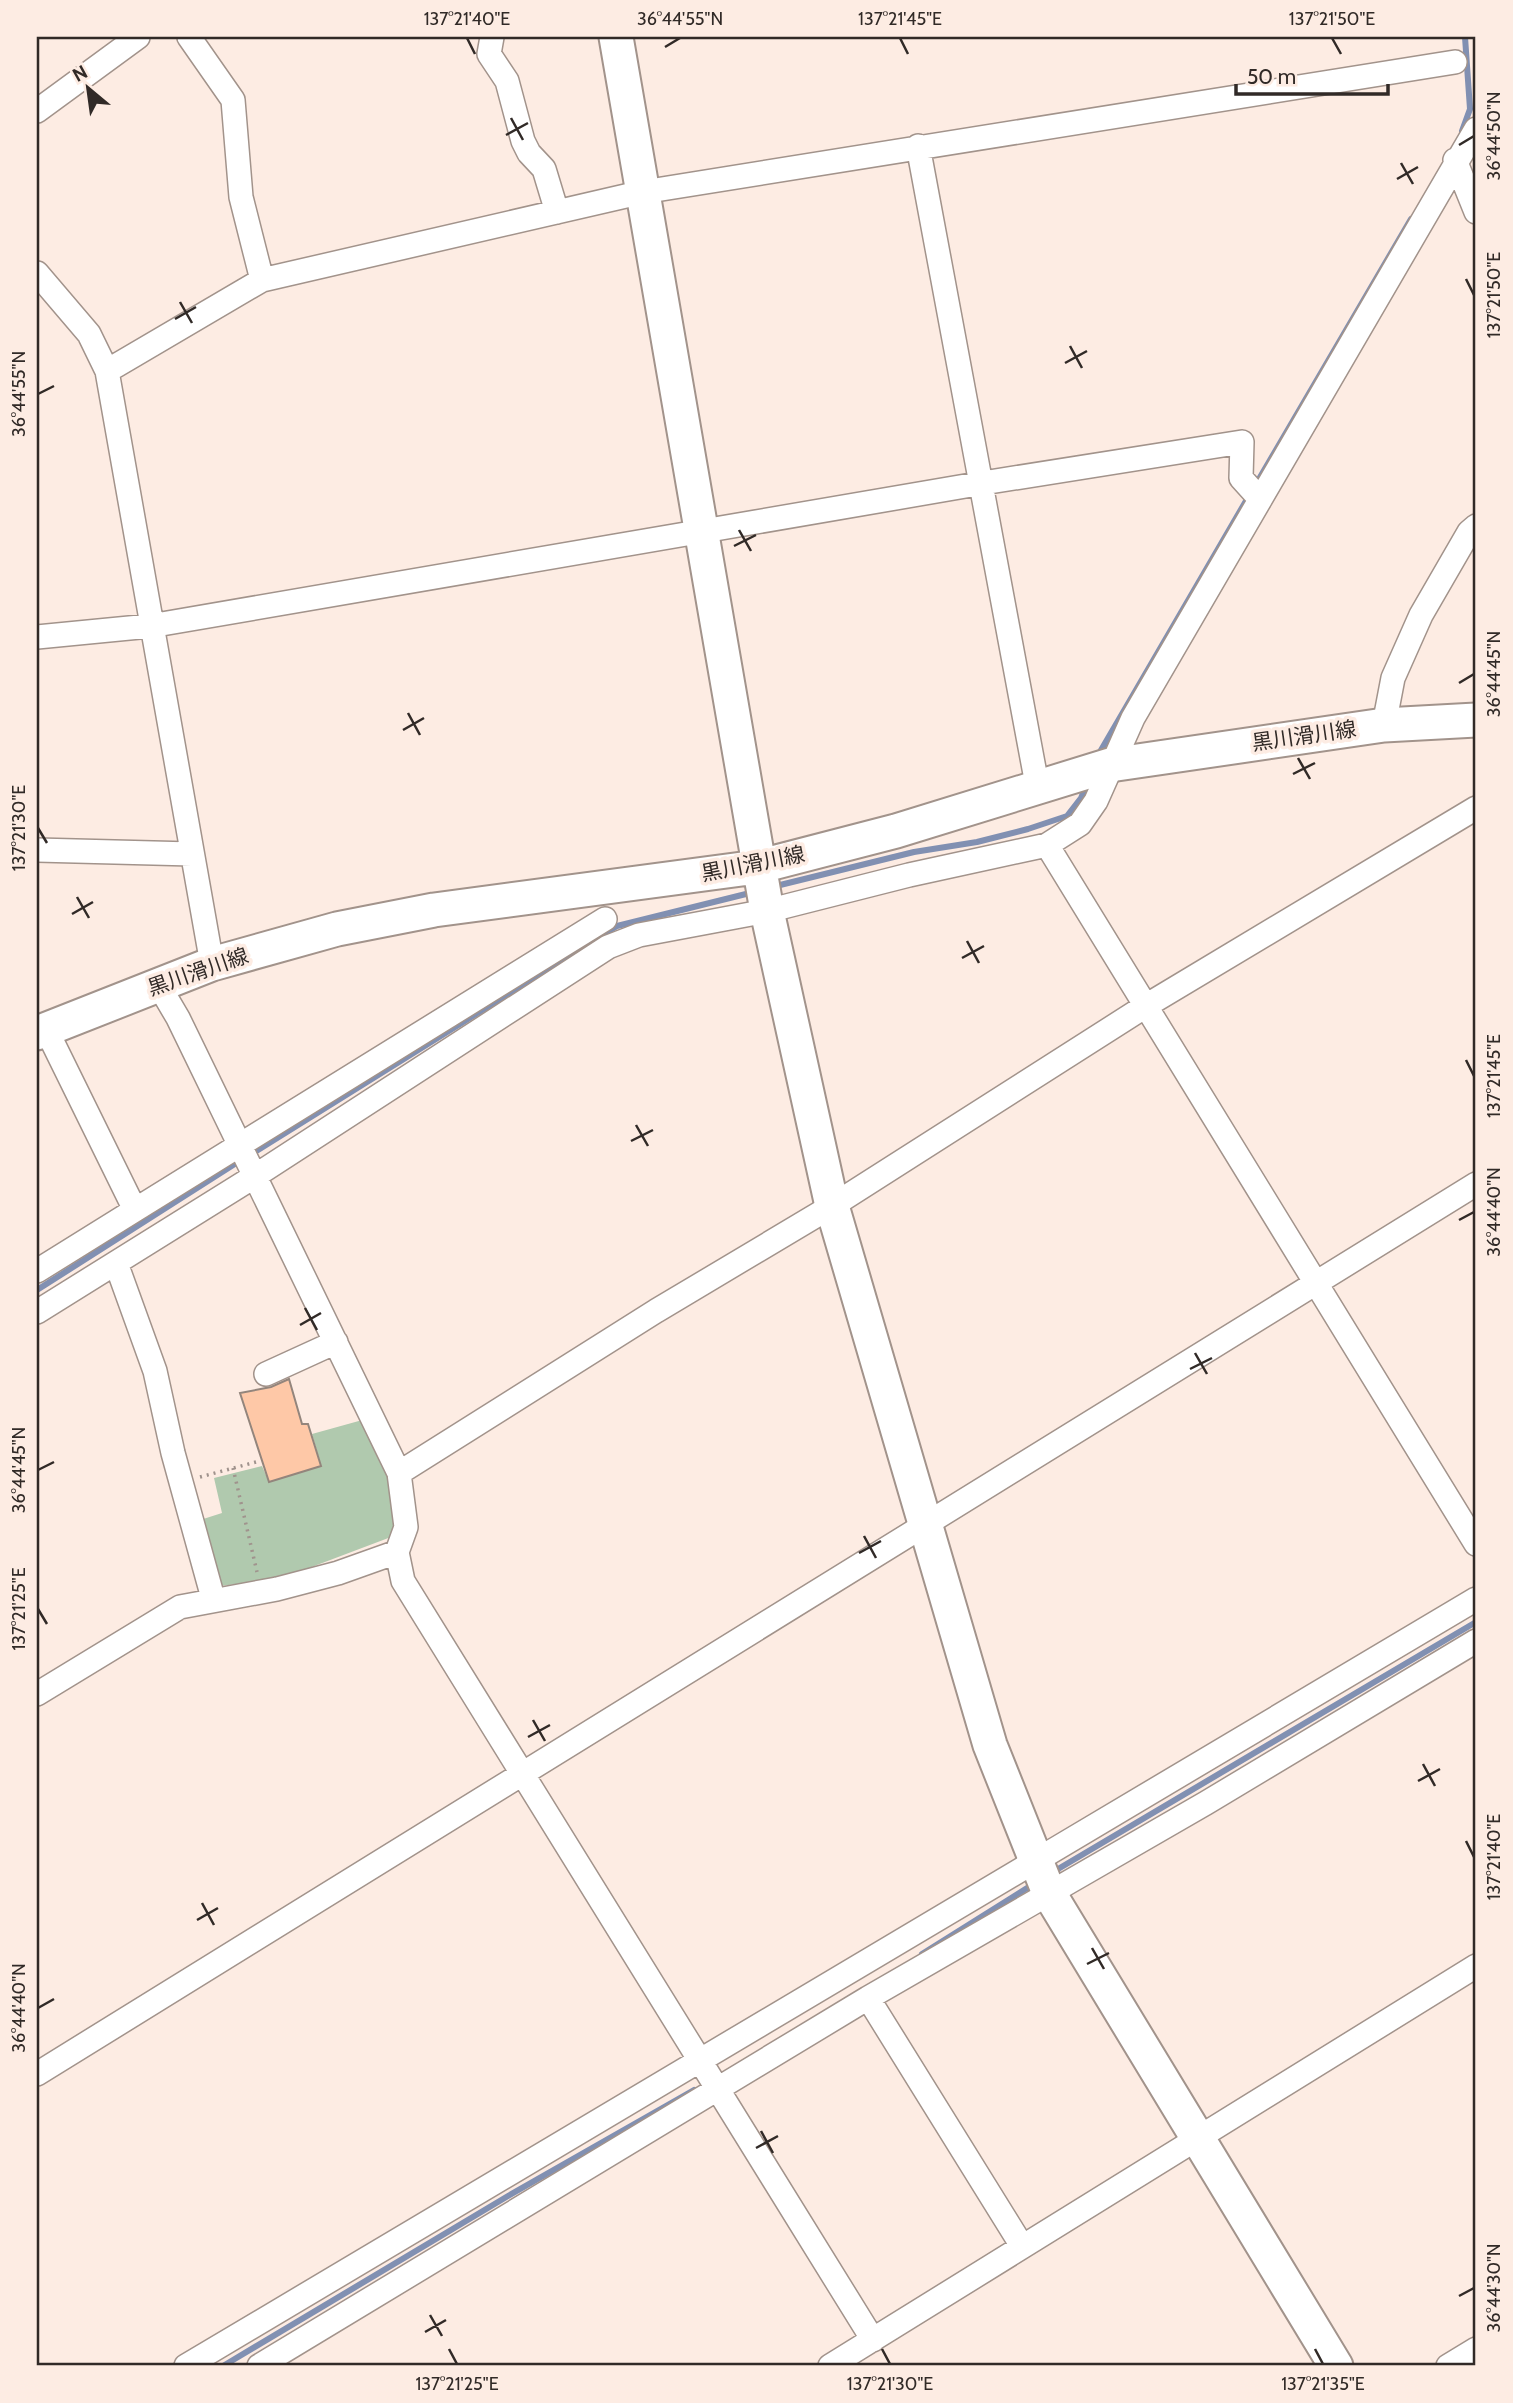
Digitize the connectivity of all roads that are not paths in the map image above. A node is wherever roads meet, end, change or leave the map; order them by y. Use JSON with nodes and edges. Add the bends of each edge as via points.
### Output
{"nodes":[{"id":1,"x":138,"y":37,"type":"edge"},
{"id":2,"x":189,"y":37,"type":"edge"},
{"id":3,"x":492,"y":37,"type":"edge"},
{"id":4,"x":616,"y":37,"type":"edge"},
{"id":5,"x":1455,"y":62,"type":"dead end"},
{"id":6,"x":37,"y":111,"type":"edge"},
{"id":7,"x":1476,"y":129,"type":"edge"},
{"id":8,"x":918,"y":146,"type":"junction"},
{"id":9,"x":1455,"y":160,"type":"junction"},
{"id":10,"x":643,"y":192,"type":"junction"},
{"id":11,"x":557,"y":212,"type":"junction"},
{"id":12,"x":1476,"y":212,"type":"edge"},
{"id":13,"x":37,"y":273,"type":"edge"},
{"id":14,"x":262,"y":280,"type":"junction"},
{"id":15,"x":107,"y":371,"type":"junction"},
{"id":16,"x":983,"y":483,"type":"junction"},
{"id":17,"x":1260,"y":499,"type":"junction"},
{"id":18,"x":1476,"y":526,"type":"edge"},
{"id":19,"x":701,"y":531,"type":"junction"},
{"id":20,"x":150,"y":626,"type":"junction"},
{"id":21,"x":37,"y":637,"type":"edge"},
{"id":22,"x":1476,"y":720,"type":"edge"},
{"id":23,"x":1384,"y":725,"type":"junction"},
{"id":24,"x":1110,"y":765,"type":"junction"},
{"id":25,"x":1038,"y":790,"type":"junction"},
{"id":26,"x":1476,"y":808,"type":"edge"},
{"id":27,"x":1047,"y":845,"type":"junction"},
{"id":28,"x":37,"y":850,"type":"edge"},
{"id":29,"x":192,"y":853,"type":"junction"},
{"id":30,"x":757,"y":867,"type":"junction"},
{"id":31,"x":767,"y":911,"type":"junction"},
{"id":32,"x":605,"y":919,"type":"dead end"},
{"id":33,"x":212,"y":964,"type":"junction"},
{"id":34,"x":158,"y":984,"type":"junction"},
{"id":35,"x":1144,"y":1007,"type":"junction"},
{"id":36,"x":41,"y":1031,"type":"edge"},
{"id":37,"x":239,"y":1144,"type":"junction"},
{"id":38,"x":255,"y":1177,"type":"junction"},
{"id":39,"x":1476,"y":1184,"type":"edge"},
{"id":40,"x":831,"y":1206,"type":"junction"},
{"id":41,"x":135,"y":1210,"type":"junction"},
{"id":42,"x":116,"y":1263,"type":"junction"},
{"id":43,"x":37,"y":1271,"type":"edge"},
{"id":44,"x":1315,"y":1284,"type":"junction"},
{"id":45,"x":37,"y":1312,"type":"edge"},
{"id":46,"x":336,"y":1342,"type":"junction"},
{"id":47,"x":266,"y":1374,"type":"dead end"},
{"id":48,"x":399,"y":1474,"type":"junction"},
{"id":49,"x":925,"y":1526,"type":"junction"},
{"id":50,"x":1476,"y":1544,"type":"edge"},
{"id":51,"x":397,"y":1552,"type":"junction"},
{"id":52,"x":213,"y":1598,"type":"junction"},
{"id":53,"x":1476,"y":1599,"type":"edge"},
{"id":54,"x":1476,"y":1641,"type":"edge"},
{"id":55,"x":37,"y":1694,"type":"edge"},
{"id":56,"x":523,"y":1774,"type":"junction"},
{"id":57,"x":1040,"y":1873,"type":"junction"},
{"id":58,"x":1476,"y":1966,"type":"edge"},
{"id":59,"x":867,"y":1998,"type":"junction"},
{"id":60,"x":700,"y":2061,"type":"junction"},
{"id":61,"x":37,"y":2074,"type":"edge"},
{"id":62,"x":719,"y":2090,"type":"junction"},
{"id":63,"x":1197,"y":2137,"type":"junction"},
{"id":64,"x":1022,"y":2246,"type":"junction"},
{"id":65,"x":873,"y":2340,"type":"junction"},
{"id":66,"x":1476,"y":2349,"type":"edge"},
{"id":67,"x":186,"y":2366,"type":"edge"},
{"id":68,"x":259,"y":2366,"type":"edge"},
{"id":69,"x":830,"y":2366,"type":"edge"},
{"id":70,"x":1336,"y":2366,"type":"edge"},
{"id":71,"x":1448,"y":2366,"type":"edge"}],
"edges":[{"from":1,"to":6,"type":"street"},
{"from":2,"to":14,"type":"street","via":[[233,100],[241,197]]},
{"from":3,"to":11,"type":"street","via":[[489,54],[507,81],[523,141],[544,169]]},
{"from":4,"to":10,"type":"street"},
{"from":5,"to":8,"type":"street"},
{"from":7,"to":9,"type":"street"},
{"from":8,"to":10,"type":"street"},
{"from":8,"to":16,"type":"street"},
{"from":9,"to":12,"type":"street"},
{"from":9,"to":17,"type":"street"},
{"from":10,"to":11,"type":"street"},
{"from":10,"to":19,"type":"street"},
{"from":11,"to":14,"type":"street"},
{"from":13,"to":15,"type":"street","via":[[89,334]]},
{"from":14,"to":15,"type":"street"},
{"from":15,"to":20,"type":"street"},
{"from":16,"to":17,"type":"street","via":[[1242,442],[1241,478]]},
{"from":16,"to":19,"type":"street"},
{"from":16,"to":25,"type":"street"},
{"from":17,"to":24,"type":"street"},
{"from":18,"to":23,"type":"street","via":[[1421,615],[1393,678]]},
{"from":19,"to":20,"type":"street"},
{"from":19,"to":30,"type":"street"},
{"from":20,"to":21,"type":"street"},
{"from":20,"to":29,"type":"street"},
{"from":22,"to":23,"type":"street","name":"黒川滑川線"},
{"from":23,"to":24,"type":"street","name":"黒川滑川線"},
{"from":24,"to":25,"type":"street","name":"黒川滑川線"},
{"from":24,"to":27,"type":"street","via":[[1080,824]]},
{"from":25,"to":30,"type":"street","name":"黒川滑川線"},
{"from":26,"to":35,"type":"street"},
{"from":27,"to":31,"type":"street"},
{"from":27,"to":35,"type":"street"},
{"from":28,"to":29,"type":"street"},
{"from":29,"to":33,"type":"street"},
{"from":30,"to":31,"type":"street"},
{"from":30,"to":33,"type":"street","name":"黒川滑川線","via":[[434,910],[337,929]]},
{"from":31,"to":38,"type":"street","via":[[639,934],[608,947]]},
{"from":31,"to":40,"type":"street"},
{"from":32,"to":37,"type":"street"},
{"from":33,"to":34,"type":"street","name":"黒川滑川線"},
{"from":34,"to":36,"type":"street","name":"黒川滑川線"},
{"from":34,"to":37,"type":"street"},
{"from":35,"to":40,"type":"street"},
{"from":35,"to":44,"type":"street"},
{"from":36,"to":41,"type":"street"},
{"from":37,"to":38,"type":"street"},
{"from":37,"to":41,"type":"street"},
{"from":38,"to":42,"type":"street"},
{"from":38,"to":46,"type":"street"},
{"from":39,"to":44,"type":"street"},
{"from":40,"to":48,"type":"street"},
{"from":40,"to":49,"type":"street"},
{"from":41,"to":43,"type":"street"},
{"from":42,"to":45,"type":"street"},
{"from":42,"to":52,"type":"street","via":[[155,1371]]},
{"from":44,"to":49,"type":"street"},
{"from":44,"to":50,"type":"street"},
{"from":46,"to":47,"type":"street"},
{"from":46,"to":48,"type":"street"},
{"from":48,"to":51,"type":"street","via":[[406,1527]]},
{"from":49,"to":56,"type":"street"},
{"from":49,"to":57,"type":"street","via":[[990,1745]]},
{"from":51,"to":52,"type":"street","via":[[277,1589]]},
{"from":51,"to":56,"type":"street","via":[[403,1581]]},
{"from":52,"to":55,"type":"street","via":[[180,1607]]},
{"from":53,"to":57,"type":"street"},
{"from":54,"to":57,"type":"street","via":[[1206,1804]]},
{"from":56,"to":60,"type":"street"},
{"from":56,"to":61,"type":"street"},
{"from":57,"to":59,"type":"street"},
{"from":57,"to":60,"type":"street"},
{"from":57,"to":63,"type":"street"},
{"from":58,"to":63,"type":"street"},
{"from":59,"to":62,"type":"street"},
{"from":59,"to":64,"type":"street"},
{"from":60,"to":62,"type":"street"},
{"from":60,"to":67,"type":"street"},
{"from":62,"to":65,"type":"street"},
{"from":62,"to":68,"type":"street"},
{"from":63,"to":64,"type":"street"},
{"from":63,"to":70,"type":"street"},
{"from":64,"to":65,"type":"street"},
{"from":65,"to":69,"type":"street"},
{"from":66,"to":71,"type":"street"}]}
